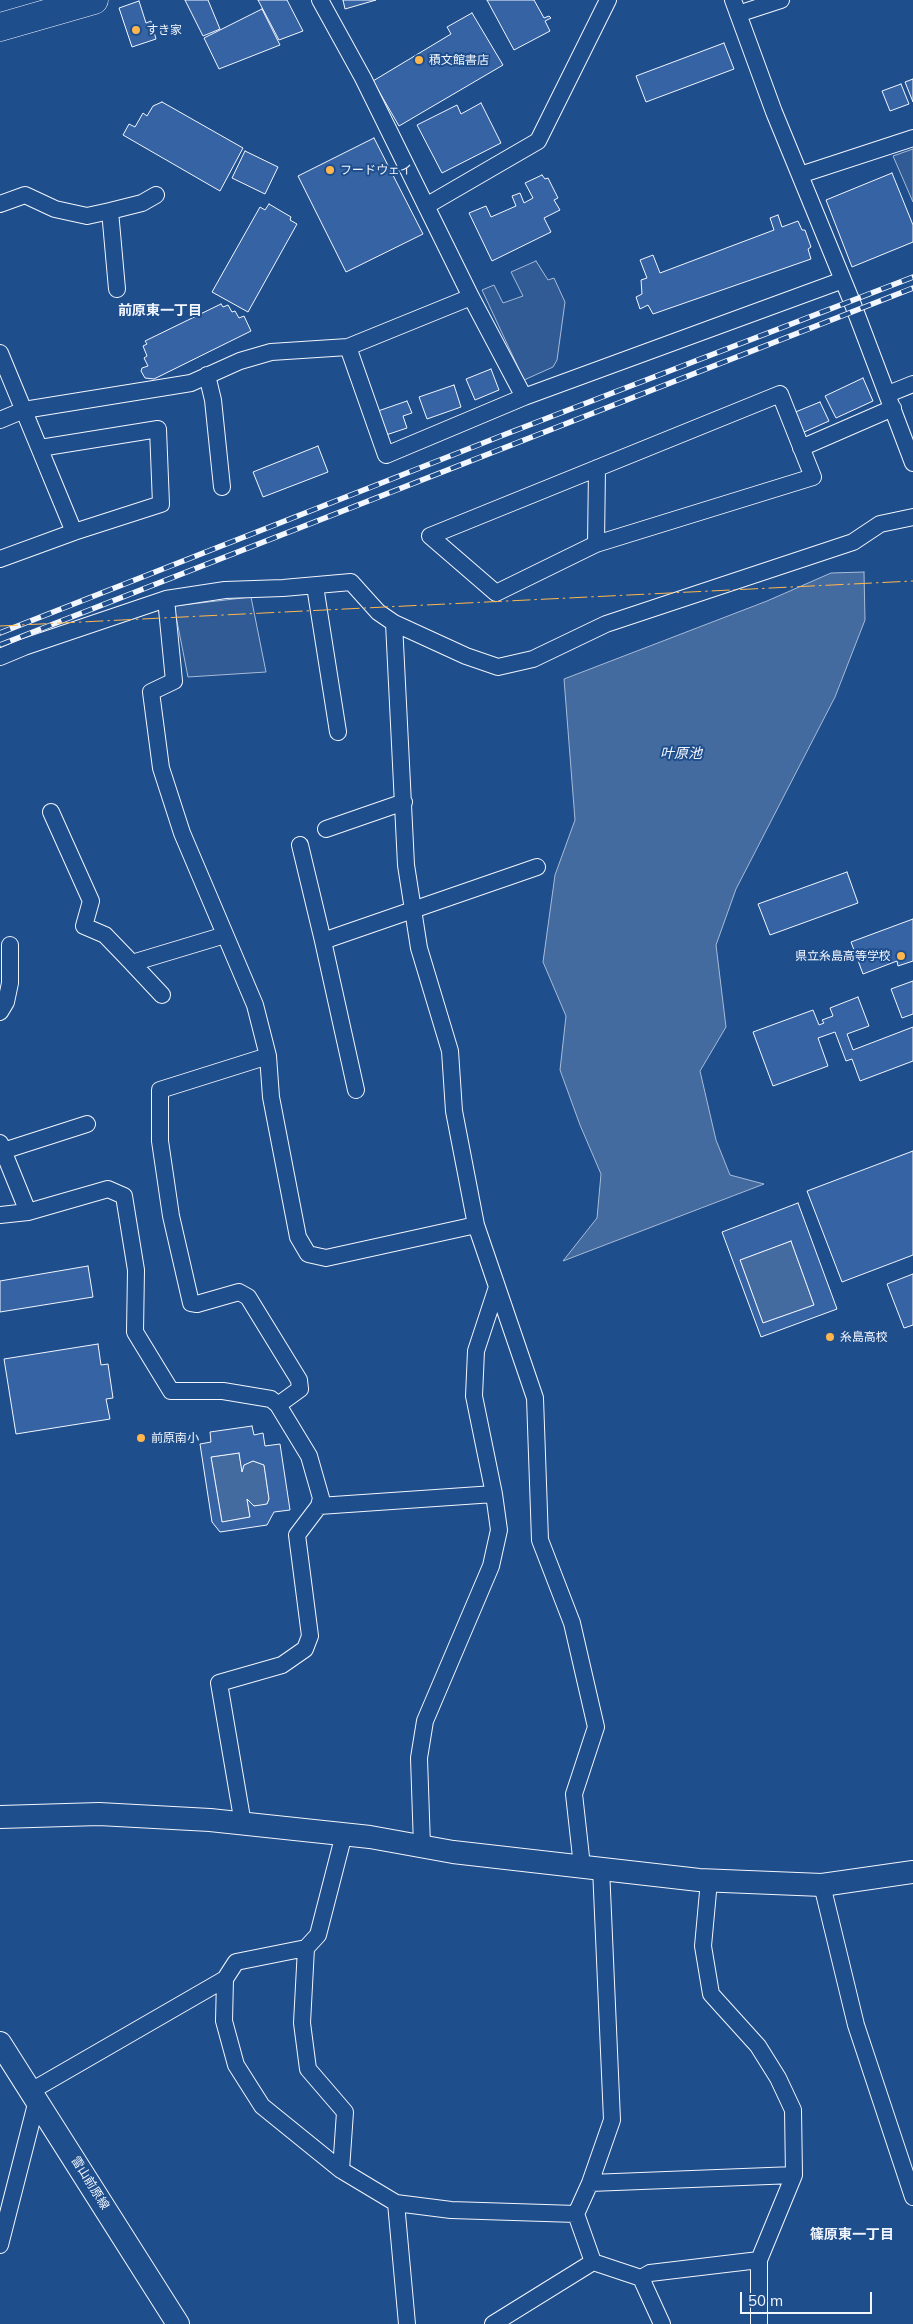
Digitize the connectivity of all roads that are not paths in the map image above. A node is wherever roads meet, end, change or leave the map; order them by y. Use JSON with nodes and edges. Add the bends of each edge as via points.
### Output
{"nodes":[{"id":1,"x":94,"y":0,"type":"edge"},
{"id":2,"x":320,"y":0,"type":"edge"},
{"id":3,"x":608,"y":0,"type":"edge"},
{"id":4,"x":781,"y":0,"type":"edge"},
{"id":5,"x":735,"y":7,"type":"edge"},
{"id":6,"x":0,"y":27,"type":"edge"},
{"id":7,"x":913,"y":138,"type":"edge"},
{"id":8,"x":800,"y":175,"type":"junction"},
{"id":9,"x":156,"y":195,"type":"dead end"},
{"id":10,"x":0,"y":204,"type":"edge"},
{"id":11,"x":426,"y":206,"type":"junction"},
{"id":12,"x":110,"y":211,"type":"junction"},
{"id":13,"x":843,"y":280,"type":"junction"},
{"id":14,"x":118,"y":289,"type":"dead end"},
{"id":15,"x":471,"y":297,"type":"junction"},
{"id":16,"x":348,"y":347,"type":"junction"},
{"id":17,"x":0,"y":353,"type":"edge"},
{"id":18,"x":208,"y":375,"type":"junction"},
{"id":19,"x":913,"y":384,"type":"edge"},
{"id":20,"x":524,"y":397,"type":"junction"},
{"id":21,"x":890,"y":401,"type":"junction"},
{"id":22,"x":24,"y":410,"type":"junction"},
{"id":23,"x":0,"y":420,"type":"edge"},
{"id":24,"x":40,"y":448,"type":"junction"},
{"id":25,"x":801,"y":448,"type":"junction"},
{"id":26,"x":913,"y":463,"type":"edge"},
{"id":27,"x":597,"y":468,"type":"junction"},
{"id":28,"x":222,"y":487,"type":"dead end"},
{"id":29,"x":913,"y":517,"type":"edge"},
{"id":30,"x":74,"y":532,"type":"junction"},
{"id":31,"x":596,"y":544,"type":"junction"},
{"id":32,"x":0,"y":559,"type":"edge"},
{"id":33,"x":315,"y":586,"type":"junction"},
{"id":34,"x":166,"y":599,"type":"junction"},
{"id":35,"x":394,"y":623,"type":"junction"},
{"id":36,"x":0,"y":657,"type":"edge"},
{"id":37,"x":338,"y":732,"type":"dead end"},
{"id":38,"x":404,"y":802,"type":"junction"},
{"id":39,"x":51,"y":812,"type":"dead end"},
{"id":40,"x":326,"y":829,"type":"dead end"},
{"id":41,"x":300,"y":845,"type":"dead end"},
{"id":42,"x":538,"y":867,"type":"dead end"},
{"id":43,"x":414,"y":909,"type":"junction"},
{"id":44,"x":225,"y":935,"type":"junction"},
{"id":45,"x":323,"y":941,"type":"junction"},
{"id":46,"x":10,"y":945,"type":"dead end"},
{"id":47,"x":132,"y":963,"type":"junction"},
{"id":48,"x":162,"y":995,"type":"dead end"},
{"id":49,"x":0,"y":1012,"type":"edge"},
{"id":50,"x":268,"y":1056,"type":"junction"},
{"id":51,"x":356,"y":1090,"type":"dead end"},
{"id":52,"x":87,"y":1124,"type":"dead end"},
{"id":53,"x":2,"y":1147,"type":"edge"},
{"id":54,"x":28,"y":1212,"type":"junction"},
{"id":55,"x":0,"y":1215,"type":"edge"},
{"id":56,"x":476,"y":1225,"type":"junction"},
{"id":57,"x":497,"y":1287,"type":"junction"},
{"id":58,"x":278,"y":1405,"type":"junction"},
{"id":59,"x":494,"y":1494,"type":"junction"},
{"id":60,"x":319,"y":1506,"type":"junction"},
{"id":61,"x":0,"y":1817,"type":"edge"},
{"id":62,"x":243,"y":1824,"type":"junction"},
{"id":63,"x":344,"y":1834,"type":"junction"},
{"id":64,"x":422,"y":1846,"type":"junction"},
{"id":65,"x":591,"y":1867,"type":"junction"},
{"id":66,"x":913,"y":1872,"type":"edge"},
{"id":67,"x":709,"y":1880,"type":"junction"},
{"id":68,"x":822,"y":1885,"type":"junction"},
{"id":69,"x":306,"y":1948,"type":"junction"},
{"id":70,"x":225,"y":1980,"type":"junction"},
{"id":71,"x":2,"y":2052,"type":"edge"},
{"id":72,"x":34,"y":2096,"type":"junction"},
{"id":73,"x":342,"y":2170,"type":"junction"},
{"id":74,"x":794,"y":2175,"type":"junction"},
{"id":75,"x":590,"y":2183,"type":"junction"},
{"id":76,"x":913,"y":2196,"type":"edge"},
{"id":77,"x":396,"y":2203,"type":"junction"},
{"id":78,"x":576,"y":2214,"type":"junction"},
{"id":79,"x":0,"y":2245,"type":"edge"},
{"id":80,"x":758,"y":2260,"type":"junction"},
{"id":81,"x":593,"y":2262,"type":"junction"},
{"id":82,"x":641,"y":2278,"type":"junction"},
{"id":83,"x":175,"y":2323,"type":"edge"},
{"id":84,"x":408,"y":2324,"type":"edge"},
{"id":85,"x":493,"y":2324,"type":"edge"},
{"id":86,"x":662,"y":2324,"type":"edge"},
{"id":87,"x":759,"y":2324,"type":"edge"}],
"edges":[{"from":1,"to":6,"type":"highway"},
{"from":2,"to":11,"type":"street","via":[[363,78]]},
{"from":3,"to":11,"type":"street","via":[[538,141]]},
{"from":4,"to":5,"type":"street"},
{"from":5,"to":8,"type":"street"},
{"from":7,"to":8,"type":"street"},
{"from":8,"to":13,"type":"street"},
{"from":9,"to":12,"type":"street"},
{"from":10,"to":12,"type":"street","via":[[25,195],[55,209],[88,216]]},
{"from":11,"to":15,"type":"street"},
{"from":12,"to":14,"type":"street"},
{"from":13,"to":20,"type":"street"},
{"from":13,"to":21,"type":"street"},
{"from":15,"to":16,"type":"street"},
{"from":15,"to":20,"type":"street"},
{"from":16,"to":18,"type":"street","via":[[271,352],[240,360]]},
{"from":16,"to":20,"type":"street","via":[[386,455]]},
{"from":17,"to":22,"type":"street"},
{"from":18,"to":22,"type":"street","via":[[191,383]]},
{"from":18,"to":28,"type":"street"},
{"from":19,"to":21,"type":"street"},
{"from":21,"to":25,"type":"street"},
{"from":21,"to":26,"type":"street"},
{"from":22,"to":23,"type":"street"},
{"from":22,"to":24,"type":"street"},
{"from":24,"to":30,"type":"street"},
{"from":24,"to":30,"type":"street","via":[[158,429],[161,504]]},
{"from":25,"to":27,"type":"street","via":[[780,394]]},
{"from":25,"to":31,"type":"street","via":[[813,477]]},
{"from":27,"to":31,"type":"street"},
{"from":27,"to":31,"type":"street","via":[[430,536],[496,593]]},
{"from":29,"to":35,"type":"street","via":[[880,524],[853,542],[606,624],[532,659],[498,667]]},
{"from":30,"to":32,"type":"street"},
{"from":33,"to":34,"type":"street","via":[[225,590]]},
{"from":33,"to":35,"type":"street","via":[[351,582],[378,612]]},
{"from":33,"to":37,"type":"street"},
{"from":34,"to":36,"type":"street"},
{"from":34,"to":44,"type":"street","via":[[174,681],[151,692],[161,768],[182,833]]},
{"from":35,"to":38,"type":"street"},
{"from":38,"to":40,"type":"street"},
{"from":38,"to":43,"type":"street","via":[[406,865]]},
{"from":39,"to":47,"type":"street","via":[[91,901],[84,926],[105,935]]},
{"from":41,"to":45,"type":"street"},
{"from":42,"to":43,"type":"street"},
{"from":43,"to":45,"type":"street"},
{"from":43,"to":56,"type":"street","via":[[419,948],[450,1051],[454,1111]]},
{"from":44,"to":47,"type":"street"},
{"from":44,"to":50,"type":"street","via":[[255,1005]]},
{"from":45,"to":51,"type":"street"},
{"from":46,"to":49,"type":"street","via":[[10,983]]},
{"from":47,"to":48,"type":"street"},
{"from":50,"to":56,"type":"street","via":[[271,1098],[298,1237],[308,1254],[326,1258]]},
{"from":50,"to":58,"type":"street","via":[[160,1090],[160,1141],[171,1216],[192,1303],[239,1292],[248,1298],[299,1380],[300,1389]]},
{"from":52,"to":53,"type":"street"},
{"from":53,"to":54,"type":"street"},
{"from":54,"to":55,"type":"street"},
{"from":54,"to":58,"type":"street","via":[[108,1188],[124,1196],[136,1270],[135,1332],[171,1391],[223,1391],[262,1396],[271,1398]]},
{"from":56,"to":57,"type":"street"},
{"from":57,"to":59,"type":"street","via":[[476,1351],[474,1396]]},
{"from":57,"to":65,"type":"street","via":[[535,1398],[540,1540],[572,1623],[596,1727],[574,1794]]},
{"from":58,"to":60,"type":"street","via":[[308,1456],[321,1498]]},
{"from":59,"to":60,"type":"street"},
{"from":59,"to":64,"type":"street","via":[[499,1530],[490,1566],[425,1721],[419,1758]]},
{"from":60,"to":62,"type":"street","via":[[297,1535],[310,1636],[305,1649],[282,1665],[219,1683]]},
{"from":61,"to":62,"type":"street","via":[[99,1814]]},
{"from":62,"to":63,"type":"street"},
{"from":63,"to":64,"type":"street"},
{"from":63,"to":69,"type":"street","via":[[318,1934]]},
{"from":64,"to":65,"type":"street"},
{"from":65,"to":67,"type":"street"},
{"from":65,"to":75,"type":"street","via":[[612,2120]]},
{"from":66,"to":68,"type":"street"},
{"from":67,"to":68,"type":"street"},
{"from":67,"to":74,"type":"street","via":[[704,1946],[711,1994],[758,2046],[793,2110]]},
{"from":68,"to":76,"type":"street","via":[[856,2025]]},
{"from":69,"to":70,"type":"street","via":[[236,1962]]},
{"from":69,"to":73,"type":"street","via":[[302,2023],[308,2069],[345,2112]]},
{"from":70,"to":72,"type":"street"},
{"from":70,"to":73,"type":"street","via":[[224,2021],[236,2065],[262,2106]]},
{"from":71,"to":72,"type":"street","name":"雷山前原線"},
{"from":72,"to":79,"type":"street"},
{"from":72,"to":83,"type":"street","name":"雷山前原線"},
{"from":73,"to":77,"type":"street"},
{"from":74,"to":75,"type":"street"},
{"from":74,"to":80,"type":"street"},
{"from":75,"to":78,"type":"street"},
{"from":77,"to":78,"type":"street","via":[[451,2210]]},
{"from":77,"to":84,"type":"street"},
{"from":78,"to":81,"type":"street"},
{"from":80,"to":82,"type":"street","via":[[650,2273]]},
{"from":80,"to":87,"type":"street"},
{"from":81,"to":82,"type":"street"},
{"from":81,"to":85,"type":"street"},
{"from":82,"to":86,"type":"street"}]}
